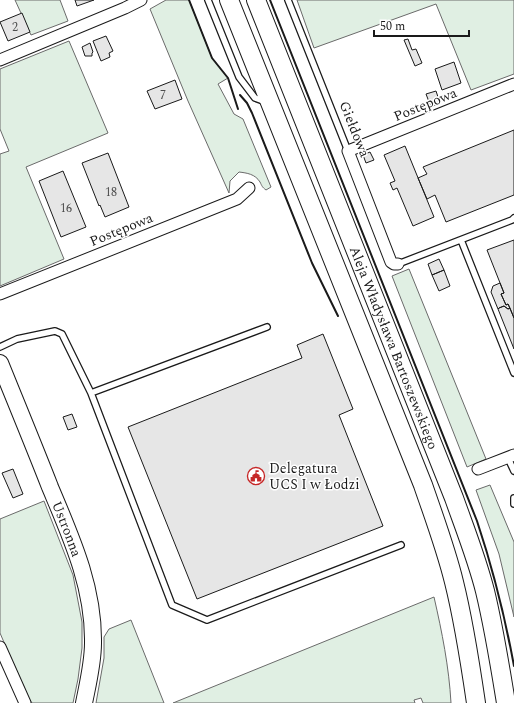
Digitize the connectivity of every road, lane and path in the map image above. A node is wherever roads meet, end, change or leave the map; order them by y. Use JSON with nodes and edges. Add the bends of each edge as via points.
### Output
{"nodes":[{"id":1,"x":141,"y":0,"type":"edge"},
{"id":2,"x":208,"y":0,"type":"edge"},
{"id":3,"x":229,"y":0,"type":"edge"},
{"id":4,"x":256,"y":0,"type":"edge"},
{"id":5,"x":288,"y":0,"type":"edge"},
{"id":6,"x":0,"y":60,"type":"edge"},
{"id":7,"x":514,"y":84,"type":"edge"},
{"id":8,"x":271,"y":104,"type":"junction"},
{"id":9,"x":348,"y":151,"type":"junction"},
{"id":10,"x":249,"y":188,"type":"dead end"},
{"id":11,"x":514,"y":218,"type":"edge"},
{"id":12,"x":461,"y":240,"type":"junction"},
{"id":13,"x":398,"y":264,"type":"joint"},
{"id":14,"x":0,"y":294,"type":"edge"},
{"id":15,"x":267,"y":327,"type":"dead end"},
{"id":16,"x":0,"y":347,"type":"edge"},
{"id":17,"x":0,"y":364,"type":"edge"},
{"id":18,"x":514,"y":373,"type":"edge"},
{"id":19,"x":91,"y":393,"type":"junction"},
{"id":20,"x":511,"y":456,"type":"edge"},
{"id":21,"x":478,"y":469,"type":"dead end"},
{"id":22,"x":514,"y":471,"type":"edge"},
{"id":23,"x":514,"y":498,"type":"edge"},
{"id":24,"x":514,"y":504,"type":"edge"},
{"id":25,"x":401,"y":545,"type":"dead end"},
{"id":26,"x":0,"y":647,"type":"edge"},
{"id":27,"x":25,"y":703,"type":"edge"},
{"id":28,"x":84,"y":703,"type":"edge"},
{"id":29,"x":476,"y":703,"type":"edge"},
{"id":30,"x":506,"y":703,"type":"edge"}],
"edges":[{"from":1,"to":6,"type":"street"},
{"from":2,"to":8,"type":"lane","via":[[244,85],[255,98]]},
{"from":3,"to":8,"type":"main road","name":"Aleja Władysława Bartoszewskiego"},
{"from":4,"to":30,"type":"main road","name":"Aleja Władysława Bartoszewskiego","via":[[466,531],[493,628]]},
{"from":5,"to":9,"type":"lane","name":"Giełdowa"},
{"from":7,"to":9,"type":"street","name":"Postępowa"},
{"from":8,"to":29,"type":"main road","name":"Aleja Władysława Bartoszewskiego","via":[[423,485],[447,555],[467,643]]},
{"from":9,"to":13,"type":"street","name":"Giełdowa","via":[[391,262]]},
{"from":10,"to":14,"type":"street","name":"Postępowa","via":[[237,199]]},
{"from":11,"to":12,"type":"lane"},
{"from":12,"to":13,"type":"lane"},
{"from":12,"to":18,"type":"lane"},
{"from":15,"to":19,"type":"lane"},
{"from":16,"to":19,"type":"lane","via":[[17,339],[54,331],[62,334]]},
{"from":17,"to":28,"type":"street","name":"Ustronna","via":[[70,533],[86,582],[92,616],[93,644]]},
{"from":19,"to":25,"type":"lane","via":[[172,605],[207,620]]},
{"from":20,"to":21,"type":"street"},
{"from":20,"to":22,"type":"lane"},
{"from":23,"to":24,"type":"lane"},
{"from":26,"to":27,"type":"street"}]}
